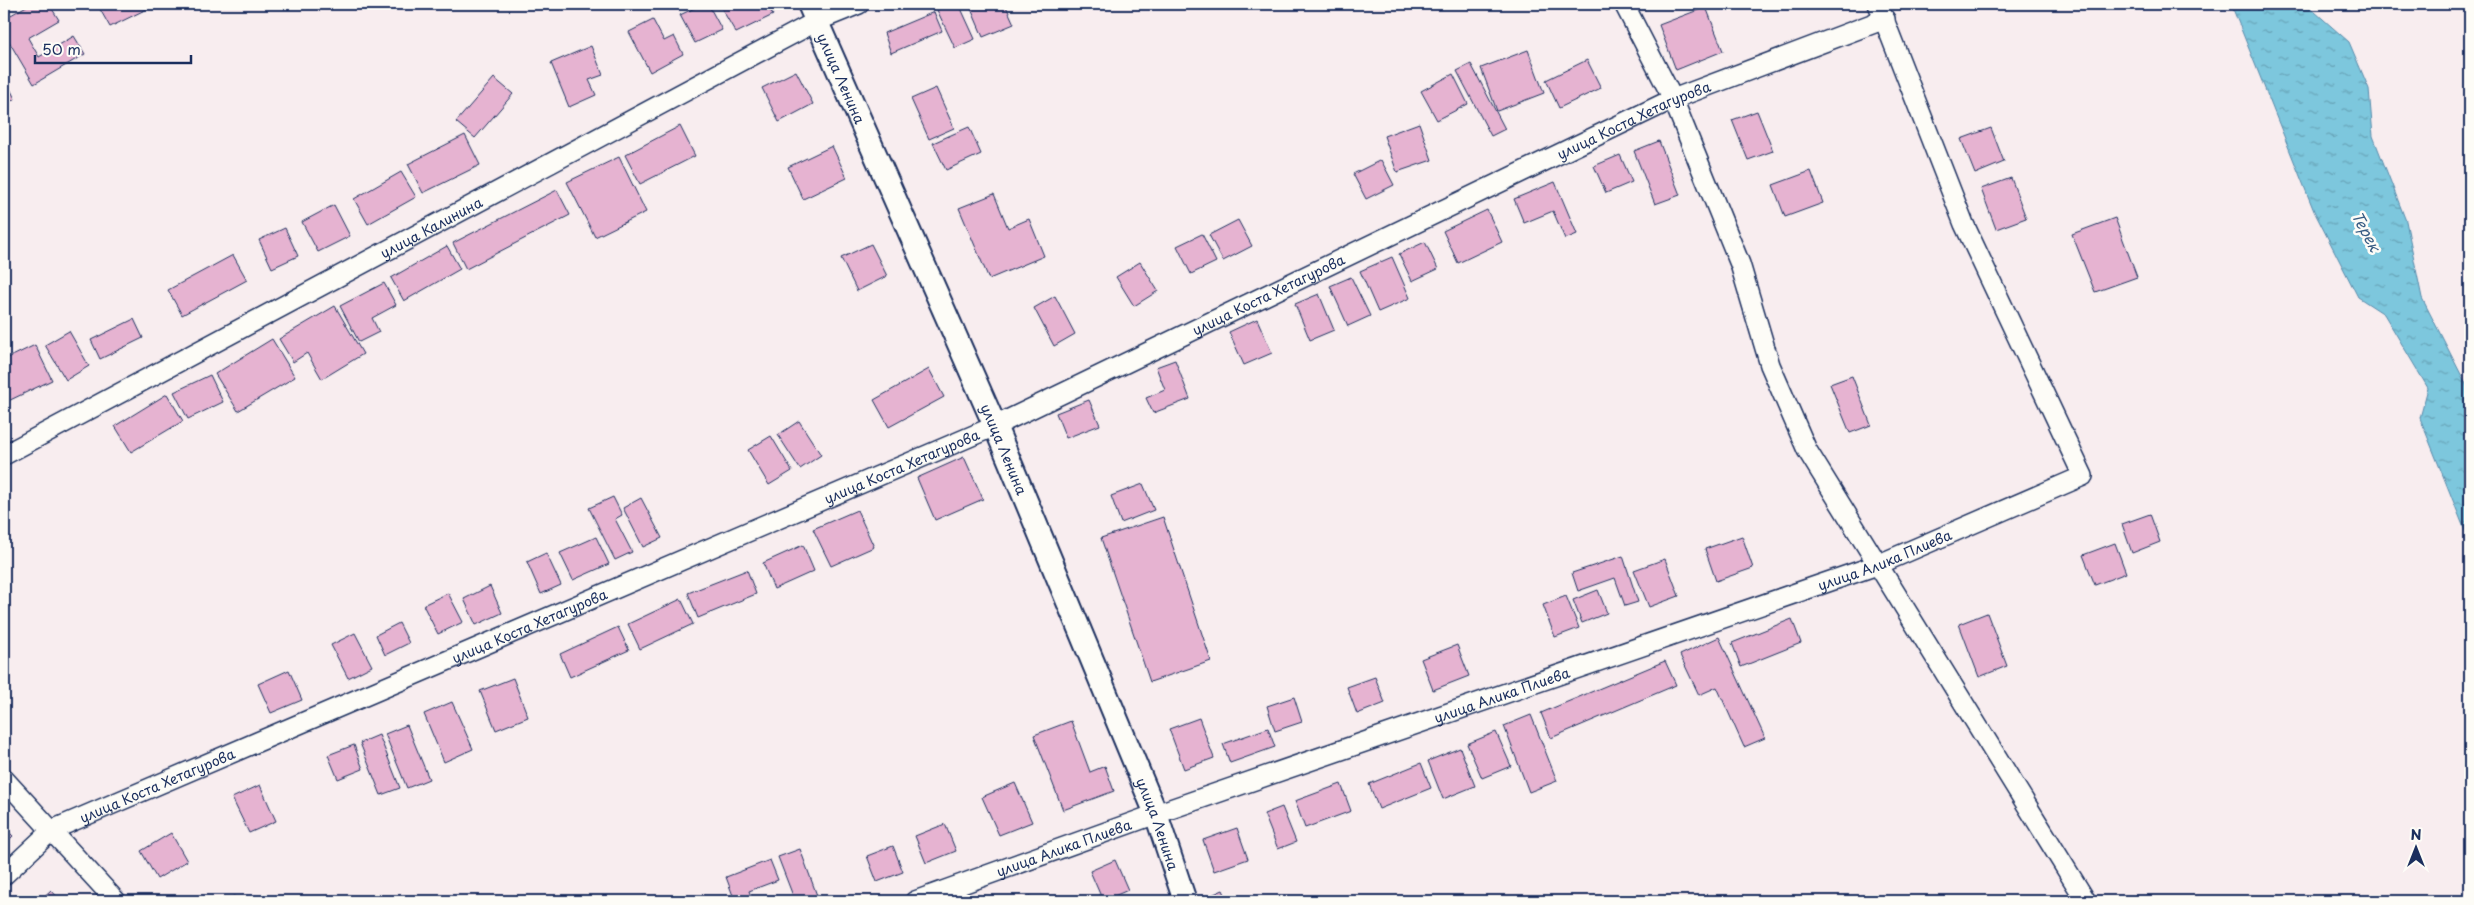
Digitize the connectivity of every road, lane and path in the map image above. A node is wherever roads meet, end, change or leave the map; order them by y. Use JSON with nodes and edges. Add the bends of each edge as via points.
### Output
{"nodes":[{"id":1,"x":859,"y":4,"type":"edge"},
{"id":2,"x":1624,"y":4,"type":"edge"},
{"id":3,"x":1881,"y":11,"type":"edge"},
{"id":4,"x":813,"y":12,"type":"edge"},
{"id":5,"x":1673,"y":99,"type":"junction"},
{"id":6,"x":995,"y":426,"type":"junction"},
{"id":7,"x":4,"y":455,"type":"edge"},
{"id":8,"x":1877,"y":565,"type":"junction"},
{"id":9,"x":4,"y":779,"type":"edge"},
{"id":10,"x":1156,"y":814,"type":"junction"},
{"id":11,"x":52,"y":830,"type":"junction"},
{"id":12,"x":4,"y":875,"type":"edge"},
{"id":13,"x":116,"y":901,"type":"edge"},
{"id":14,"x":916,"y":901,"type":"edge"},
{"id":15,"x":1185,"y":901,"type":"edge"},
{"id":16,"x":2086,"y":901,"type":"edge"}],
"edges":[{"from":1,"to":4,"type":"street","name":"улица Калинина"},
{"from":2,"to":5,"type":"street"},
{"from":3,"to":5,"type":"street","name":"улица Коста Хетагурова"},
{"from":3,"to":8,"type":"street","name":"улица Алика Плиева","via":[[1964,224],[2083,476]]},
{"from":4,"to":6,"type":"street","name":"улица Ленина"},
{"from":4,"to":7,"type":"street","name":"улица Калинина"},
{"from":5,"to":6,"type":"street","name":"улица Коста Хетагурова"},
{"from":5,"to":8,"type":"street","via":[[1740,264],[1770,365],[1803,441]]},
{"from":6,"to":10,"type":"street","name":"улица Ленина"},
{"from":6,"to":11,"type":"street","name":"улица Коста Хетагурова"},
{"from":8,"to":10,"type":"street","name":"улица Алика Плиева"},
{"from":8,"to":16,"type":"street"},
{"from":9,"to":11,"type":"street"},
{"from":10,"to":14,"type":"street","name":"улица Алика Плиева"},
{"from":10,"to":15,"type":"street","name":"улица Ленина"},
{"from":11,"to":12,"type":"street","name":"улица Коста Хетагурова"},
{"from":11,"to":13,"type":"street"}]}
